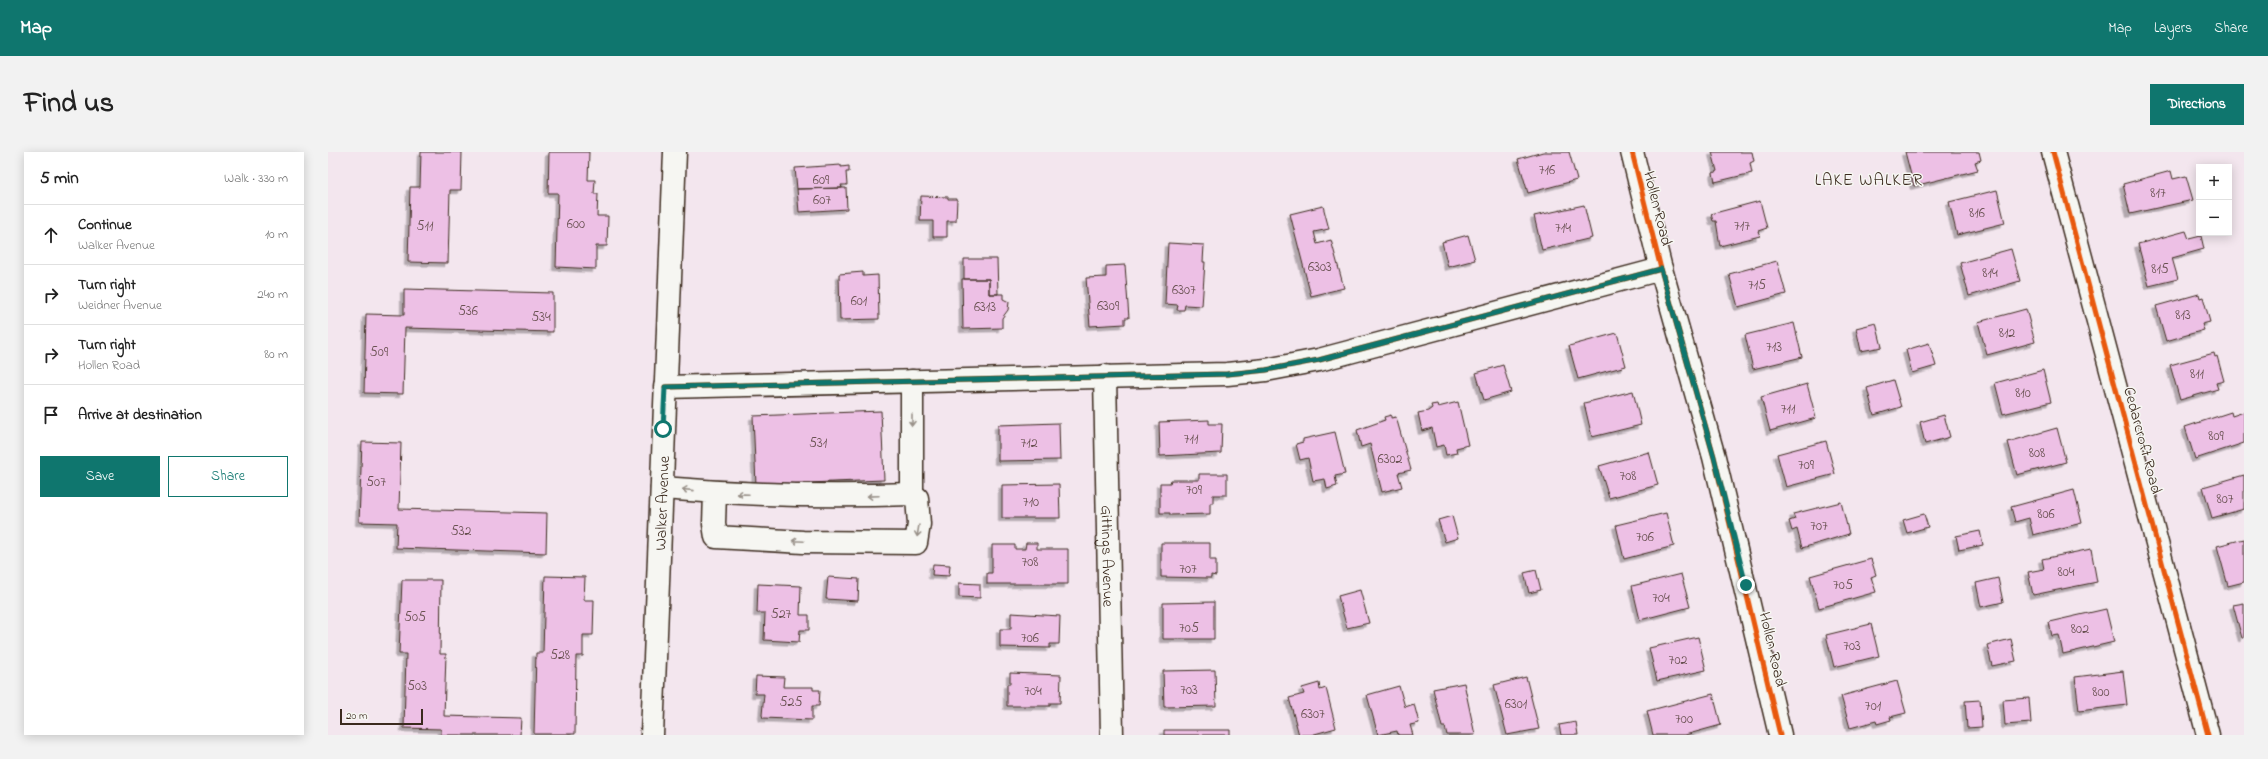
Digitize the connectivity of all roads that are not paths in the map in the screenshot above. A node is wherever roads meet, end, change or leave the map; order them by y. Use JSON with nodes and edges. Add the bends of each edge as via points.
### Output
{"nodes":[{"id":1,"x":675,"y":152,"type":"edge"},
{"id":2,"x":1632,"y":152,"type":"edge"},
{"id":3,"x":2054,"y":152,"type":"edge"},
{"id":4,"x":1661,"y":269,"type":"junction"},
{"id":5,"x":1105,"y":376,"type":"junction"},
{"id":6,"x":912,"y":381,"type":"junction"},
{"id":7,"x":665,"y":387,"type":"junction"},
{"id":8,"x":662,"y":488,"type":"junction"},
{"id":9,"x":715,"y":493,"type":"junction"},
{"id":10,"x":912,"y":494,"type":"junction"},
{"id":11,"x":652,"y":735,"type":"edge"},
{"id":12,"x":1112,"y":735,"type":"edge"},
{"id":13,"x":1780,"y":735,"type":"edge"},
{"id":14,"x":2208,"y":735,"type":"edge"}],
"edges":[{"from":1,"to":7,"type":"street","name":"Walker Avenue"},
{"from":2,"to":4,"type":"street","name":"Hollen Road"},
{"from":3,"to":14,"type":"street","name":"Cedarcroft Road"},
{"from":4,"to":5,"type":"street","via":[[1319,360],[1227,374]]},
{"from":4,"to":13,"type":"street","name":"Hollen Road","via":[[1714,457]]},
{"from":5,"to":6,"type":"street"},
{"from":5,"to":12,"type":"street","name":"Gittings Avenue"},
{"from":6,"to":7,"type":"street"},
{"from":6,"to":10,"type":"street","one_way":true},
{"from":7,"to":8,"type":"street","name":"Walker Avenue"},
{"from":9,"to":8,"type":"street","one_way":true},
{"from":8,"to":11,"type":"street","name":"Walker Avenue"},
{"from":10,"to":9,"type":"street","one_way":true,"via":[[836,497]]},
{"from":10,"to":9,"type":"street","one_way":true,"via":[[918,498],[919,524],[916,543],[803,542],[716,537]]}]}
